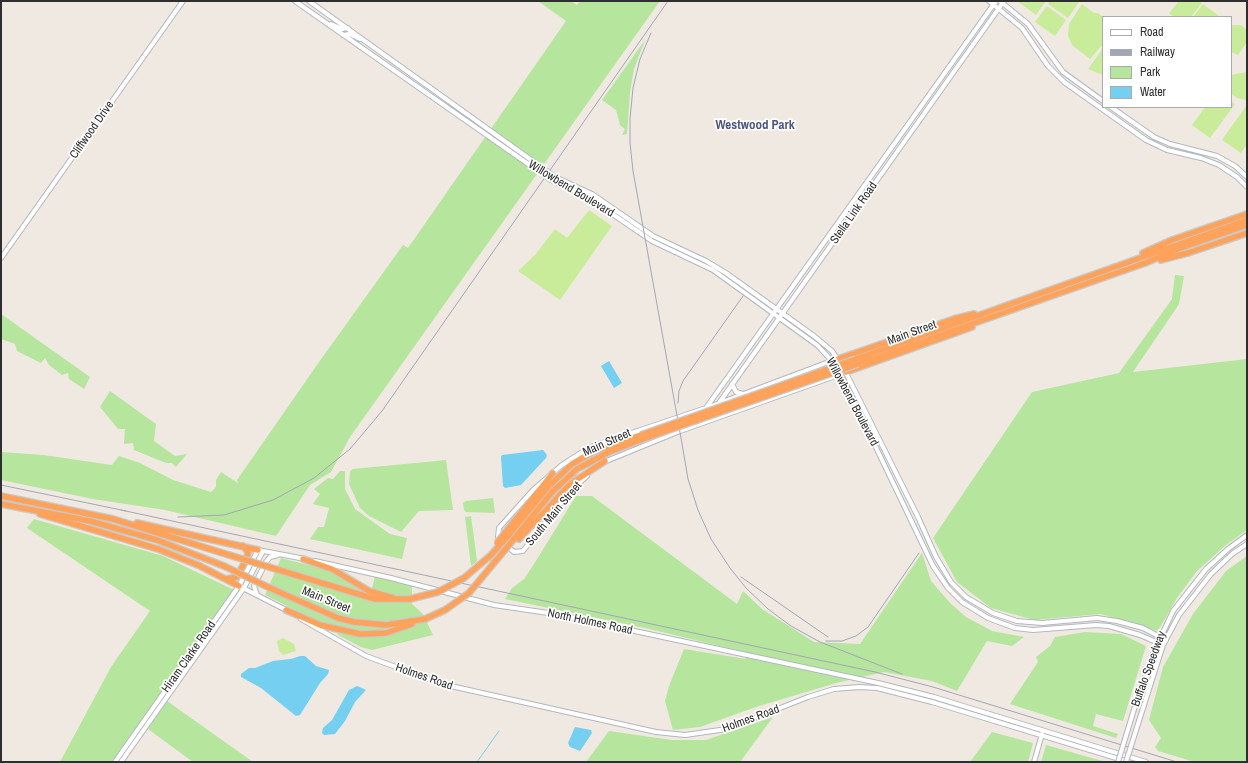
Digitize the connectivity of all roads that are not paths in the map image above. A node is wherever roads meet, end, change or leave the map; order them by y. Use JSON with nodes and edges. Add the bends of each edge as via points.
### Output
{"nodes":[{"id":1,"x":183,"y":1,"type":"edge"},
{"id":2,"x":295,"y":1,"type":"edge"},
{"id":3,"x":305,"y":1,"type":"edge"},
{"id":4,"x":309,"y":1,"type":"edge"},
{"id":5,"x":993,"y":2,"type":"edge"},
{"id":6,"x":1003,"y":2,"type":"edge"},
{"id":7,"x":302,"y":6,"type":"junction"},
{"id":8,"x":999,"y":8,"type":"junction"},
{"id":9,"x":323,"y":21,"type":"junction"},
{"id":10,"x":348,"y":28,"type":"junction"},
{"id":11,"x":344,"y":35,"type":"junction"},
{"id":12,"x":1039,"y":38,"type":"junction"},
{"id":13,"x":1032,"y":41,"type":"junction"},
{"id":14,"x":371,"y":45,"type":"junction"},
{"id":15,"x":388,"y":57,"type":"junction"},
{"id":16,"x":383,"y":63,"type":"junction"},
{"id":17,"x":429,"y":86,"type":"junction"},
{"id":18,"x":425,"y":92,"type":"junction"},
{"id":19,"x":1102,"y":100,"type":"edge"},
{"id":20,"x":1112,"y":108,"type":"edge"},
{"id":21,"x":466,"y":122,"type":"junction"},
{"id":22,"x":487,"y":128,"type":"junction"},
{"id":23,"x":1147,"y":132,"type":"junction"},
{"id":24,"x":1143,"y":138,"type":"junction"},
{"id":25,"x":504,"y":144,"type":"junction"},
{"id":26,"x":1191,"y":149,"type":"junction"},
{"id":27,"x":1190,"y":156,"type":"junction"},
{"id":28,"x":1235,"y":166,"type":"junction"},
{"id":29,"x":1230,"y":172,"type":"junction"},
{"id":30,"x":1247,"y":177,"type":"edge"},
{"id":31,"x":1247,"y":187,"type":"edge"},
{"id":32,"x":1247,"y":214,"type":"edge"},
{"id":33,"x":1247,"y":220,"type":"edge"},
{"id":34,"x":1247,"y":225,"type":"edge"},
{"id":35,"x":1247,"y":233,"type":"edge"},
{"id":36,"x":1,"y":258,"type":"edge"},
{"id":37,"x":1145,"y":263,"type":"junction"},
{"id":38,"x":1110,"y":269,"type":"junction"},
{"id":39,"x":725,"y":275,"type":"junction"},
{"id":40,"x":1000,"y":308,"type":"junction"},
{"id":41,"x":777,"y":309,"type":"junction"},
{"id":42,"x":774,"y":313,"type":"junction"},
{"id":43,"x":783,"y":313,"type":"junction"},
{"id":44,"x":780,"y":317,"type":"junction"},
{"id":45,"x":813,"y":338,"type":"junction"},
{"id":46,"x":850,"y":354,"type":"junction"},
{"id":47,"x":835,"y":360,"type":"junction"},
{"id":48,"x":738,"y":362,"type":"junction"},
{"id":49,"x":857,"y":364,"type":"junction"},
{"id":50,"x":820,"y":366,"type":"junction"},
{"id":51,"x":744,"y":367,"type":"junction"},
{"id":52,"x":843,"y":373,"type":"junction"},
{"id":53,"x":827,"y":379,"type":"junction"},
{"id":54,"x":732,"y":384,"type":"junction"},
{"id":55,"x":743,"y":394,"type":"junction"},
{"id":56,"x":719,"y":403,"type":"junction"},
{"id":57,"x":706,"y":408,"type":"junction"},
{"id":58,"x":690,"y":413,"type":"junction"},
{"id":59,"x":702,"y":424,"type":"junction"},
{"id":60,"x":695,"y":426,"type":"junction"},
{"id":61,"x":880,"y":441,"type":"junction"},
{"id":62,"x":874,"y":443,"type":"junction"},
{"id":63,"x":605,"y":461,"type":"junction"},
{"id":64,"x":895,"y":471,"type":"junction"},
{"id":65,"x":553,"y":472,"type":"junction"},
{"id":66,"x":889,"y":473,"type":"junction"},
{"id":67,"x":1,"y":496,"type":"edge"},
{"id":68,"x":1,"y":504,"type":"edge"},
{"id":69,"x":36,"y":512,"type":"junction"},
{"id":70,"x":918,"y":517,"type":"junction"},
{"id":71,"x":105,"y":518,"type":"junction"},
{"id":72,"x":912,"y":521,"type":"junction"},
{"id":73,"x":1247,"y":535,"type":"edge"},
{"id":74,"x":511,"y":538,"type":"junction"},
{"id":75,"x":1247,"y":544,"type":"edge"},
{"id":76,"x":243,"y":546,"type":"junction"},
{"id":77,"x":1228,"y":549,"type":"junction"},
{"id":78,"x":261,"y":550,"type":"junction"},
{"id":79,"x":1232,"y":554,"type":"junction"},
{"id":80,"x":282,"y":555,"type":"junction"},
{"id":81,"x":303,"y":559,"type":"junction"},
{"id":82,"x":939,"y":564,"type":"junction"},
{"id":83,"x":933,"y":566,"type":"junction"},
{"id":84,"x":225,"y":579,"type":"junction"},
{"id":85,"x":241,"y":587,"type":"junction"},
{"id":86,"x":1189,"y":589,"type":"junction"},
{"id":87,"x":1194,"y":594,"type":"junction"},
{"id":88,"x":262,"y":597,"type":"junction"},
{"id":89,"x":407,"y":599,"type":"junction"},
{"id":90,"x":973,"y":602,"type":"junction"},
{"id":91,"x":970,"y":608,"type":"junction"},
{"id":92,"x":286,"y":610,"type":"junction"},
{"id":93,"x":423,"y":620,"type":"junction"},
{"id":94,"x":1017,"y":621,"type":"junction"},
{"id":95,"x":1065,"y":621,"type":"junction"},
{"id":96,"x":1117,"y":621,"type":"junction"},
{"id":97,"x":1066,"y":627,"type":"junction"},
{"id":98,"x":1116,"y":627,"type":"junction"},
{"id":99,"x":1015,"y":628,"type":"junction"},
{"id":100,"x":1160,"y":637,"type":"junction"},
{"id":101,"x":1166,"y":640,"type":"junction"},
{"id":102,"x":1157,"y":643,"type":"junction"},
{"id":103,"x":1164,"y":645,"type":"junction"},
{"id":104,"x":878,"y":683,"type":"joint"},
{"id":105,"x":1043,"y":733,"type":"junction"},
{"id":106,"x":120,"y":760,"type":"edge"},
{"id":107,"x":115,"y":762,"type":"edge"},
{"id":108,"x":1034,"y":762,"type":"edge"},
{"id":109,"x":1118,"y":762,"type":"edge"},
{"id":110,"x":1128,"y":762,"type":"edge"},
{"id":111,"x":1146,"y":762,"type":"edge"}],
"edges":[{"from":1,"to":36,"type":"main road","name":"Cliffwood Drive"},
{"from":2,"to":7,"type":"main road","name":"Willowbend Boulevard"},
{"from":3,"to":7,"type":"main road"},
{"from":4,"to":10,"type":"main road","name":"Willowbend Boulevard"},
{"from":5,"to":8,"type":"main road"},
{"from":5,"to":41,"type":"main road","name":"Stella Link Road"},
{"from":6,"to":8,"type":"main road","name":"Stella Link Road"},
{"from":6,"to":12,"type":"main road","via":[[1021,16]]},
{"from":7,"to":9,"type":"main road","name":"Willowbend Boulevard"},
{"from":8,"to":13,"type":"main road","via":[[1022,28]]},
{"from":8,"to":43,"type":"main road","name":"Stella Link Road"},
{"from":9,"to":10,"type":"main road","via":[[342,29]]},
{"from":9,"to":11,"type":"main road","name":"Willowbend Boulevard"},
{"from":10,"to":14,"type":"main road","name":"Willowbend Boulevard"},
{"from":11,"to":14,"type":"main road","via":[[349,34]]},
{"from":11,"to":16,"type":"main road","name":"Willowbend Boulevard"},
{"from":12,"to":13,"type":"main road"},
{"from":12,"to":19,"type":"main road","via":[[1063,72]]},
{"from":13,"to":24,"type":"main road","via":[[1048,66],[1064,82]]},
{"from":14,"to":15,"type":"main road","name":"Willowbend Boulevard"},
{"from":15,"to":16,"type":"main road"},
{"from":15,"to":17,"type":"main road","name":"Willowbend Boulevard"},
{"from":16,"to":18,"type":"main road","name":"Willowbend Boulevard"},
{"from":17,"to":18,"type":"main road"},
{"from":17,"to":22,"type":"main road","name":"Willowbend Boulevard"},
{"from":18,"to":21,"type":"main road","name":"Willowbend Boulevard"},
{"from":20,"to":23,"type":"main road"},
{"from":21,"to":22,"type":"main road","via":[[470,120]]},
{"from":21,"to":25,"type":"main road","name":"Willowbend Boulevard"},
{"from":22,"to":25,"type":"main road","name":"Willowbend Boulevard"},
{"from":23,"to":24,"type":"main road"},
{"from":23,"to":26,"type":"main road","via":[[1162,141]]},
{"from":24,"to":27,"type":"main road","via":[[1156,146]]},
{"from":25,"to":39,"type":"main road","name":"Willowbend Boulevard","via":[[554,177],[595,199],[652,238],[706,261]]},
{"from":26,"to":27,"type":"main road"},
{"from":26,"to":28,"type":"main road","via":[[1217,156]]},
{"from":27,"to":29,"type":"main road","via":[[1209,161]]},
{"from":28,"to":29,"type":"main road"},
{"from":28,"to":30,"type":"main road"},
{"from":29,"to":31,"type":"main road"},
{"from":32,"to":38,"type":"highway","via":[[1172,240]]},
{"from":33,"to":38,"type":"highway","name":"Main Street"},
{"from":34,"to":37,"type":"highway","name":"Main Street"},
{"from":35,"to":37,"type":"highway","via":[[1188,253]]},
{"from":37,"to":49,"type":"highway","name":"Main Street"},
{"from":38,"to":40,"type":"highway","name":"Main Street"},
{"from":39,"to":41,"type":"main road","name":"Willowbend Boulevard"},
{"from":39,"to":42,"type":"main road","name":"Willowbend Boulevard"},
{"from":40,"to":46,"type":"highway","via":[[954,319]]},
{"from":40,"to":49,"type":"highway","name":"Main Street"},
{"from":41,"to":42,"type":"main road","name":"Stella Link Road"},
{"from":41,"to":43,"type":"main road","name":"Willowbend Boulevard"},
{"from":42,"to":44,"type":"main road","name":"Willowbend Boulevard"},
{"from":42,"to":48,"type":"main road","name":"Stella Link Road"},
{"from":43,"to":44,"type":"main road","name":"Stella Link Road"},
{"from":43,"to":45,"type":"main road","name":"Willowbend Boulevard"},
{"from":44,"to":45,"type":"main road","name":"Willowbend Boulevard"},
{"from":44,"to":51,"type":"main road","name":"Stella Link Road"},
{"from":45,"to":47,"type":"main road","name":"Willowbend Boulevard","via":[[832,350]]},
{"from":46,"to":47,"type":"highway"},
{"from":46,"to":49,"type":"highway","via":[[848,360]]},
{"from":47,"to":50,"type":"main road","name":"South Main Street"},
{"from":47,"to":52,"type":"main road","name":"Willowbend Boulevard"},
{"from":48,"to":51,"type":"main road"},
{"from":48,"to":57,"type":"main road","name":"Stella Link Road"},
{"from":49,"to":52,"type":"highway"},
{"from":49,"to":74,"type":"highway","name":"Main Street","bridge":true,"via":[[642,437],[609,452],[577,469],[552,492]]},
{"from":50,"to":53,"type":"main road","via":[[826,367],[830,373]]},
{"from":50,"to":55,"type":"main road","name":"South Main Street"},
{"from":51,"to":54,"type":"main road","name":"Stella Link Road"},
{"from":52,"to":53,"type":"main road","name":"South Main Street"},
{"from":52,"to":61,"type":"main road","name":"Willowbend Boulevard"},
{"from":52,"to":62,"type":"main road","name":"Willowbend Boulevard"},
{"from":53,"to":59,"type":"main road","name":"South Main Street"},
{"from":54,"to":55,"type":"main road","via":[[736,392]]},
{"from":54,"to":56,"type":"main road","name":"Stella Link Road"},
{"from":55,"to":56,"type":"main road","name":"South Main Street"},
{"from":56,"to":57,"type":"main road","name":"South Main Street"},
{"from":56,"to":59,"type":"main road","name":"Stella Link Road"},
{"from":57,"to":58,"type":"main road","name":"South Main Street"},
{"from":58,"to":60,"type":"main road"},
{"from":58,"to":65,"type":"main road","name":"South Main Street","via":[[590,447]]},
{"from":59,"to":60,"type":"main road","name":"South Main Street"},
{"from":60,"to":63,"type":"main road","name":"South Main Street"},
{"from":61,"to":62,"type":"main road"},
{"from":61,"to":64,"type":"main road","name":"Willowbend Boulevard"},
{"from":62,"to":66,"type":"main road","name":"Willowbend Boulevard"},
{"from":63,"to":65,"type":"main road","name":"South Main Street","via":[[571,490],[523,551],[514,552],[498,537],[499,528]]},
{"from":63,"to":74,"type":"highway","via":[[569,485]]},
{"from":64,"to":66,"type":"main road"},
{"from":64,"to":70,"type":"main road","name":"Willowbend Boulevard"},
{"from":65,"to":74,"type":"highway"},
{"from":66,"to":72,"type":"main road","name":"Willowbend Boulevard"},
{"from":67,"to":71,"type":"highway","name":"Main Street"},
{"from":68,"to":69,"type":"highway","name":"Main Street"},
{"from":69,"to":84,"type":"highway","via":[[42,516],[158,549]]},
{"from":69,"to":93,"type":"highway","name":"Main Street","bridge":true,"via":[[90,521],[157,540],[224,566],[338,618],[386,625]]},
{"from":70,"to":72,"type":"main road"},
{"from":70,"to":82,"type":"main road","name":"Willowbend Boulevard"},
{"from":71,"to":76,"type":"highway"},
{"from":71,"to":89,"type":"highway","name":"Main Street","bridge":true,"via":[[374,599]]},
{"from":72,"to":83,"type":"main road","name":"Willowbend Boulevard"},
{"from":73,"to":77,"type":"main road","name":"Buffalo Speedway"},
{"from":74,"to":89,"type":"highway","name":"Main Street","bridge":true,"via":[[480,566],[447,588]]},
{"from":74,"to":93,"type":"highway","name":"Main Street","bridge":true,"via":[[496,562],[475,587],[445,610]]},
{"from":75,"to":79,"type":"main road","name":"Buffalo Speedway"},
{"from":76,"to":78,"type":"highway"},
{"from":76,"to":84,"type":"highway","via":[[248,555],[240,573],[234,579]]},
{"from":77,"to":79,"type":"main road"},
{"from":77,"to":86,"type":"main road","name":"Buffalo Speedway"},
{"from":78,"to":80,"type":"main road"},
{"from":78,"to":85,"type":"main road","name":"Hiram Clarke Road"},
{"from":79,"to":87,"type":"main road","name":"Buffalo Speedway"},
{"from":80,"to":81,"type":"main road"},
{"from":80,"to":88,"type":"main road","via":[[269,558],[256,582],[254,589],[256,594]]},
{"from":81,"to":89,"type":"highway","via":[[332,570],[369,591]]},
{"from":81,"to":104,"type":"main road","name":"North Holmes Road","via":[[398,579],[494,605],[555,614]]},
{"from":82,"to":83,"type":"main road"},
{"from":82,"to":90,"type":"main road","name":"Willowbend Boulevard","via":[[951,582]]},
{"from":83,"to":91,"type":"main road","name":"Willowbend Boulevard","via":[[948,588]]},
{"from":84,"to":85,"type":"highway"},
{"from":85,"to":88,"type":"main road"},
{"from":85,"to":106,"type":"main road","name":"Hiram Clarke Road"},
{"from":86,"to":87,"type":"main road"},
{"from":86,"to":100,"type":"main road","name":"Buffalo Speedway","via":[[1173,611]]},
{"from":87,"to":101,"type":"main road","name":"Buffalo Speedway","via":[[1179,614]]},
{"from":88,"to":92,"type":"main road"},
{"from":90,"to":91,"type":"main road"},
{"from":90,"to":94,"type":"main road","name":"Willowbend Boulevard","via":[[993,613]]},
{"from":91,"to":99,"type":"main road","name":"Willowbend Boulevard"},
{"from":92,"to":93,"type":"highway","via":[[320,625],[360,634],[386,633]]},
{"from":92,"to":105,"type":"main road","name":"Holmes Road","via":[[366,656],[442,684],[656,732],[685,735],[727,729],[808,697],[834,689],[859,687],[877,688]]},
{"from":94,"to":95,"type":"main road","name":"Willowbend Boulevard"},
{"from":94,"to":99,"type":"main road"},
{"from":95,"to":96,"type":"main road","name":"Willowbend Boulevard","via":[[1096,618]]},
{"from":95,"to":97,"type":"main road"},
{"from":96,"to":98,"type":"main road"},
{"from":96,"to":100,"type":"main road","name":"Willowbend Boulevard","via":[[1143,628]]},
{"from":97,"to":98,"type":"main road","name":"Willowbend Boulevard","via":[[1096,624]]},
{"from":97,"to":99,"type":"main road","name":"Willowbend Boulevard","via":[[1033,630]]},
{"from":98,"to":102,"type":"main road","name":"Willowbend Boulevard"},
{"from":100,"to":101,"type":"main road","name":"Willowbend Boulevard"},
{"from":100,"to":102,"type":"main road","name":"Buffalo Speedway"},
{"from":101,"to":103,"type":"main road","name":"Buffalo Speedway"},
{"from":102,"to":103,"type":"main road","name":"Willowbend Boulevard"},
{"from":102,"to":109,"type":"main road","name":"Buffalo Speedway","bridge":true},
{"from":103,"to":110,"type":"main road","name":"Buffalo Speedway","bridge":true},
{"from":104,"to":105,"type":"main road","name":"Holmes Road","via":[[934,697]]},
{"from":105,"to":108,"type":"main road"},
{"from":105,"to":110,"type":"main road","name":"Holmes Road"},
{"from":105,"to":111,"type":"main road","name":"Holmes Road"},
{"from":106,"to":107,"type":"main road","name":"Hiram Clarke Road"}]}
